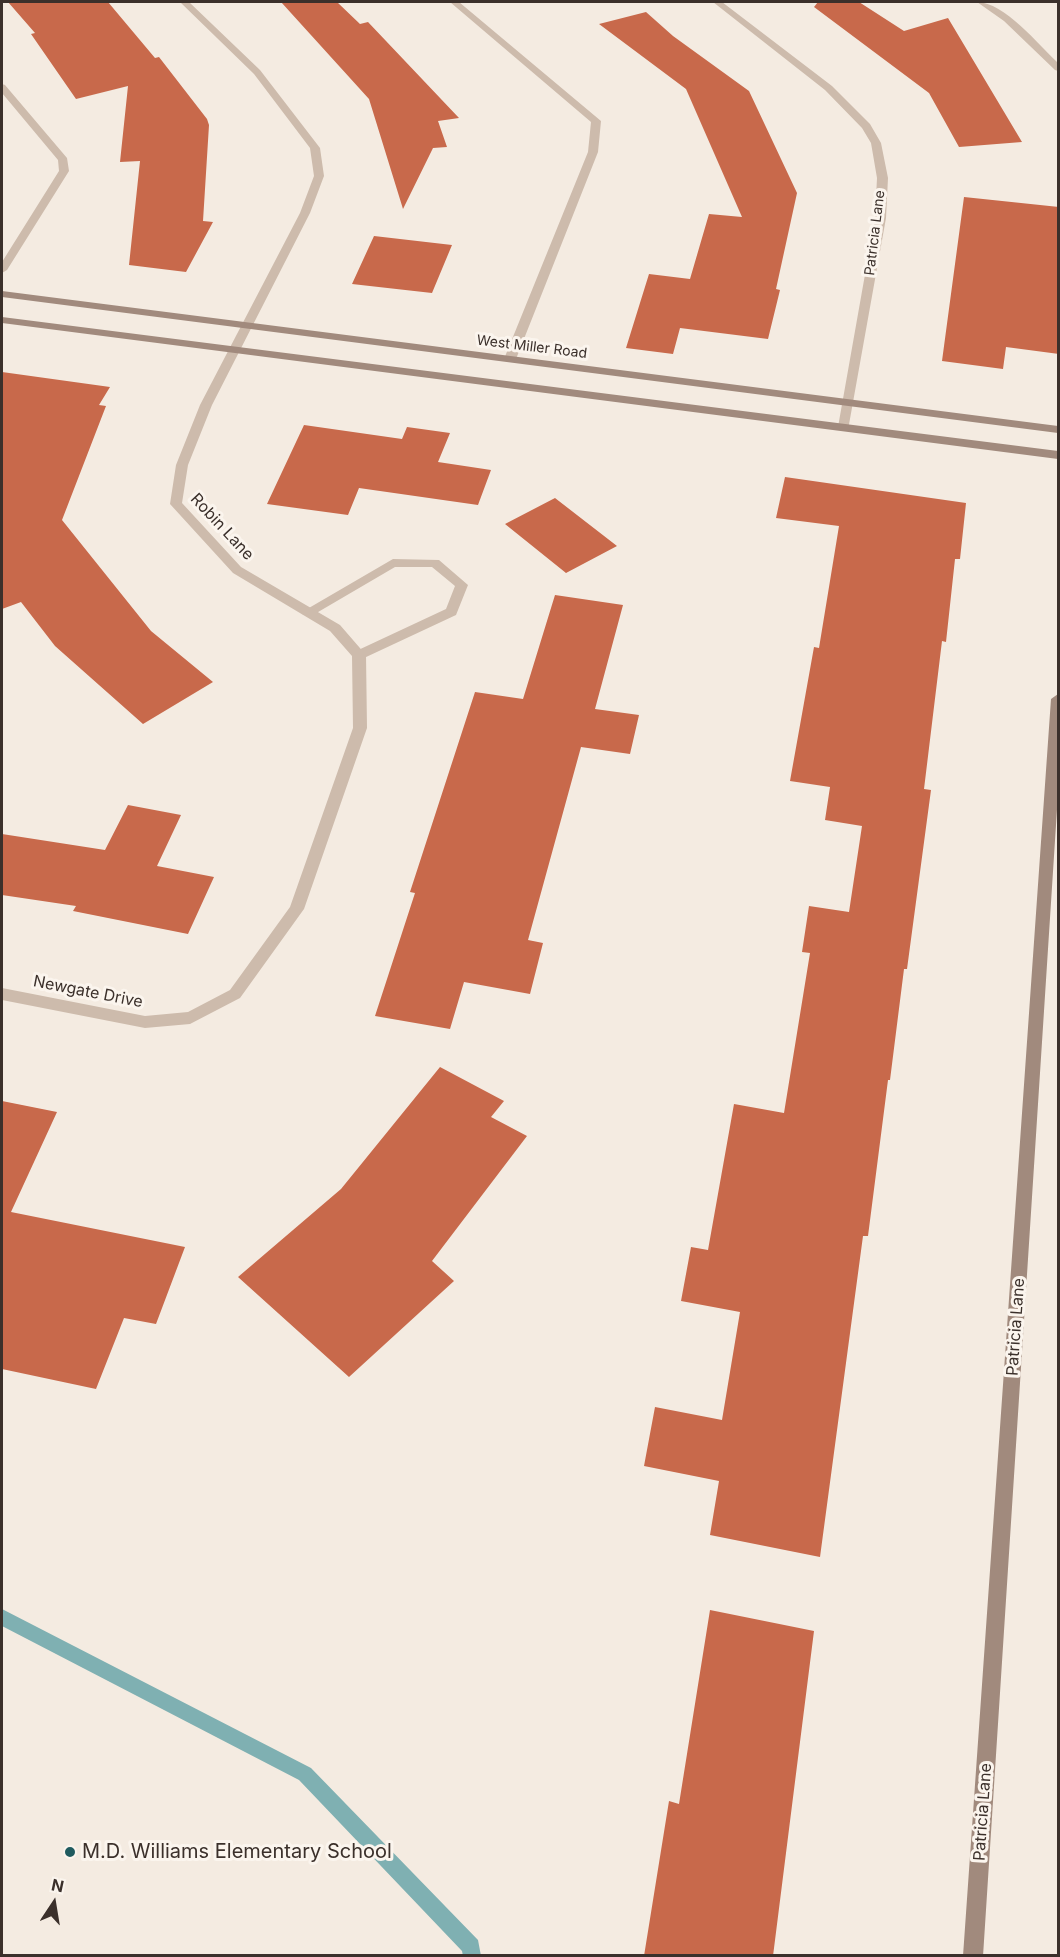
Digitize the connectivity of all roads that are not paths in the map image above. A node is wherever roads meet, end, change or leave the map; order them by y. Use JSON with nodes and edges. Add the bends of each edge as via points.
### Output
{"nodes":[{"id":1,"x":184,"y":2,"type":"edge"},
{"id":2,"x":454,"y":2,"type":"edge"},
{"id":3,"x":717,"y":2,"type":"edge"},
{"id":4,"x":981,"y":2,"type":"edge"},
{"id":5,"x":1059,"y":68,"type":"edge"},
{"id":6,"x":2,"y":87,"type":"edge"},
{"id":7,"x":2,"y":270,"type":"edge"},
{"id":8,"x":2,"y":294,"type":"edge"},
{"id":9,"x":2,"y":320,"type":"edge"},
{"id":10,"x":247,"y":325,"type":"junction"},
{"id":11,"x":234,"y":349,"type":"junction"},
{"id":12,"x":510,"y":359,"type":"junction"},
{"id":13,"x":848,"y":403,"type":"junction"},
{"id":14,"x":844,"y":427,"type":"junction"},
{"id":15,"x":1059,"y":430,"type":"edge"},
{"id":16,"x":1059,"y":454,"type":"edge"},
{"id":17,"x":308,"y":612,"type":"junction"},
{"id":18,"x":359,"y":655,"type":"junction"},
{"id":19,"x":1059,"y":699,"type":"edge"},
{"id":20,"x":2,"y":994,"type":"edge"},
{"id":21,"x":973,"y":1956,"type":"edge"}],
"edges":[{"from":1,"to":10,"type":"street","name":"Robin Lane","via":[[257,72],[315,148],[319,176]]},
{"from":2,"to":12,"type":"street","via":[[596,121],[593,152]]},
{"from":3,"to":13,"type":"street","name":"Patricia Lane","via":[[829,88],[876,142],[882,171],[881,214]]},
{"from":4,"to":5,"type":"street","via":[[1007,19]]},
{"from":6,"to":7,"type":"street","via":[[63,160],[64,171]]},
{"from":8,"to":10,"type":"main road","name":"West Miller Road"},
{"from":9,"to":11,"type":"main road"},
{"from":10,"to":11,"type":"street","name":"Robin Lane"},
{"from":10,"to":12,"type":"main road","name":"West Miller Road"},
{"from":11,"to":14,"type":"main road"},
{"from":11,"to":17,"type":"street","name":"Robin Lane","via":[[182,465],[176,504],[237,570]]},
{"from":12,"to":13,"type":"main road","name":"West Miller Road"},
{"from":13,"to":14,"type":"street","name":"Patricia Lane"},
{"from":13,"to":15,"type":"main road","name":"West Miller Road"},
{"from":14,"to":16,"type":"main road"},
{"from":17,"to":18,"type":"street","name":"Robin Lane","via":[[335,628]]},
{"from":17,"to":18,"type":"street","via":[[393,563],[435,564],[462,585],[451,612]]},
{"from":18,"to":20,"type":"street","name":"Newgate Drive","via":[[360,728],[297,909],[235,994],[190,1018],[146,1022]]},
{"from":19,"to":21,"type":"main road","name":"Patricia Lane"}]}
